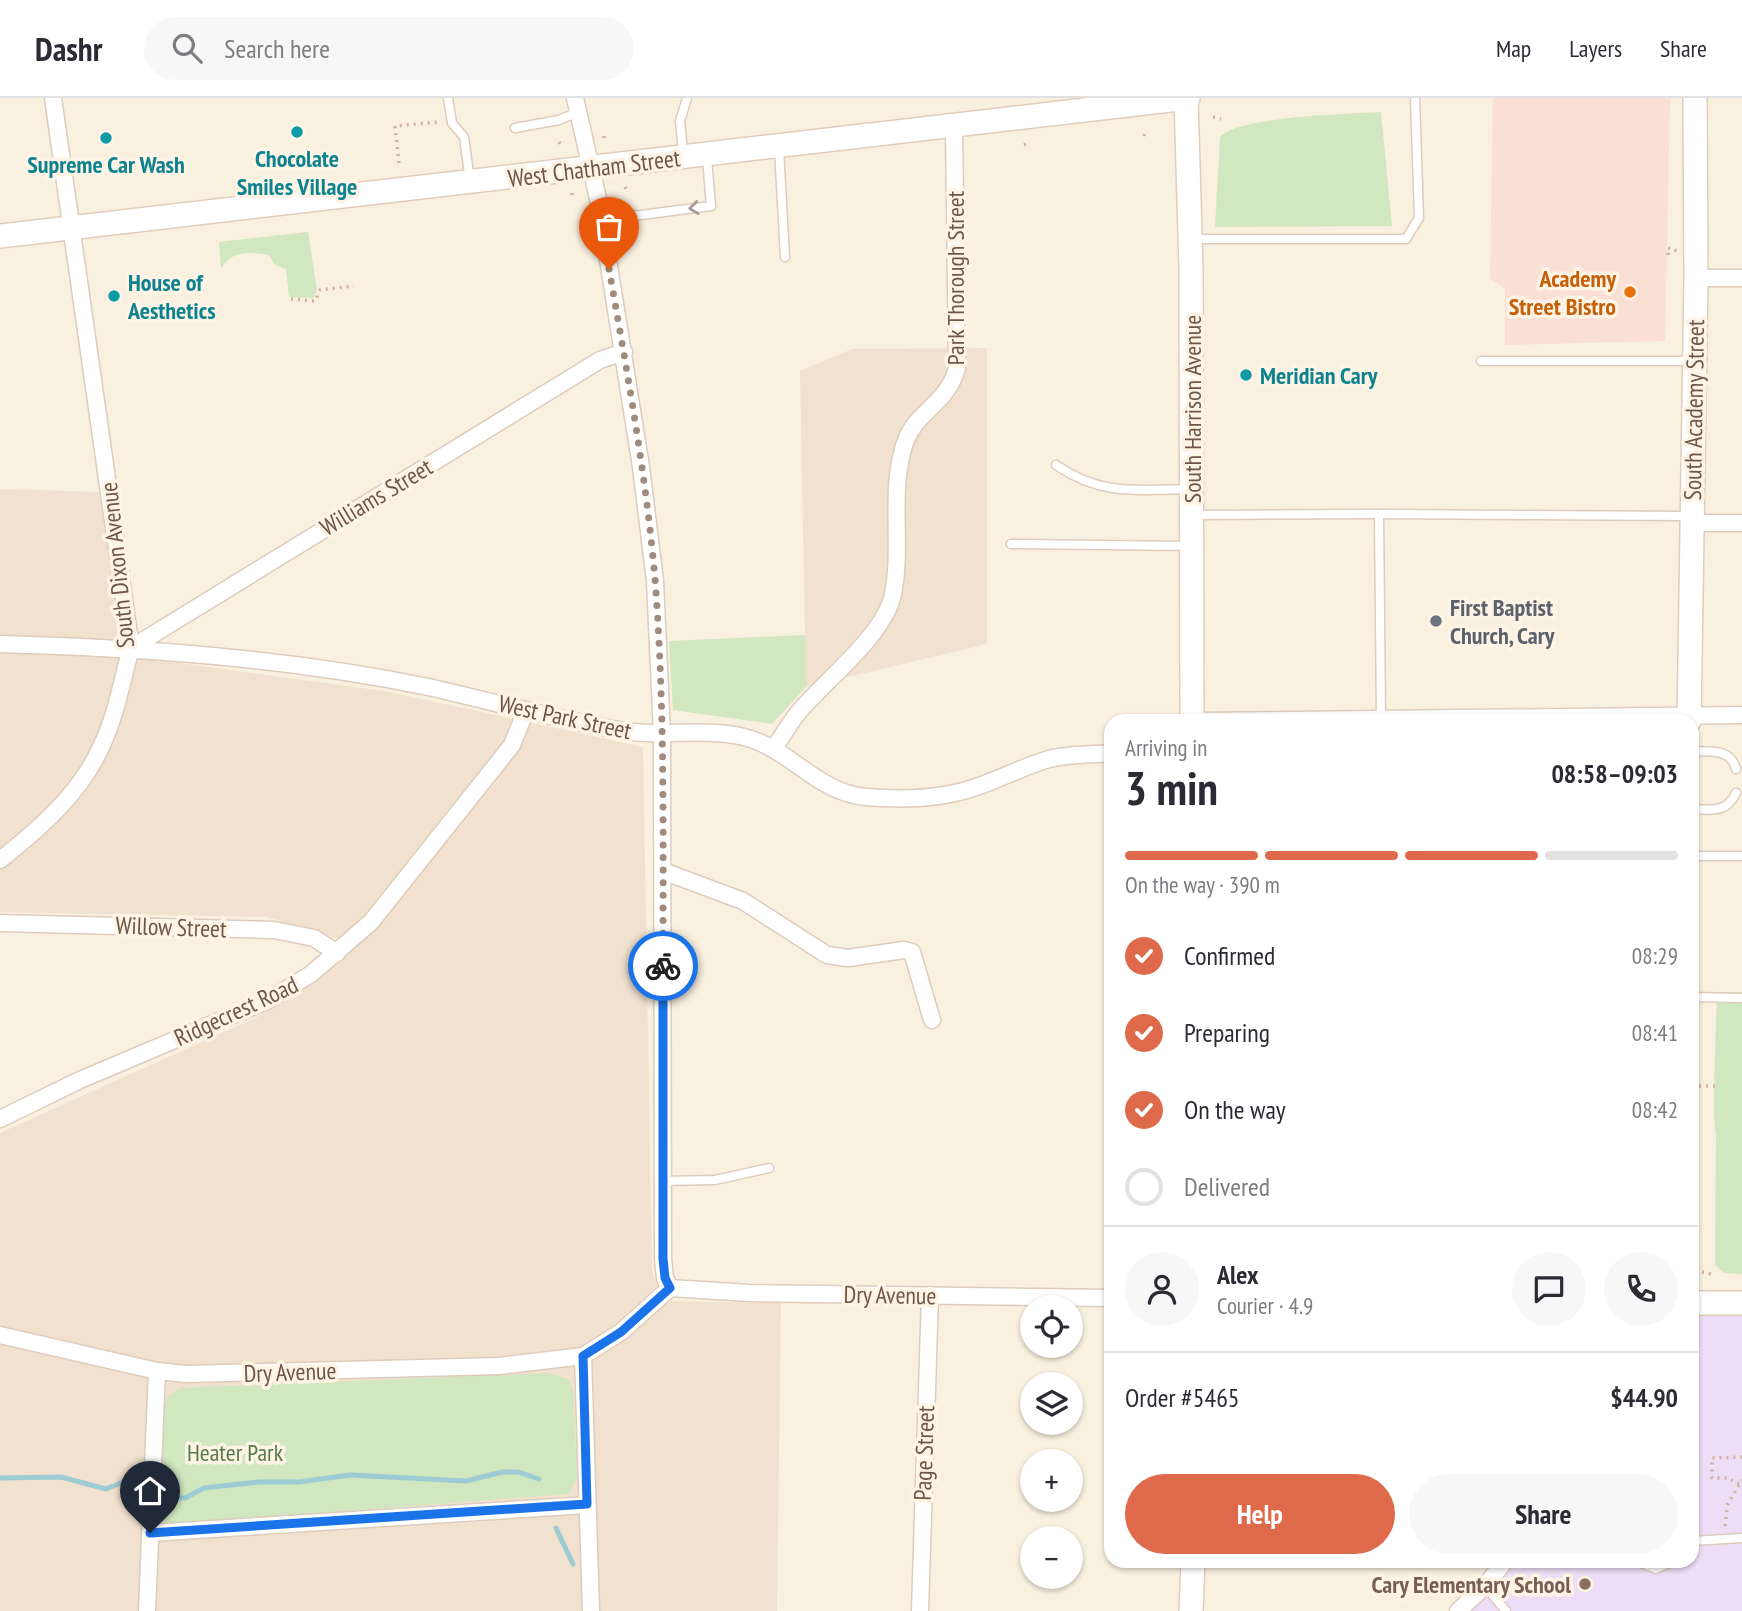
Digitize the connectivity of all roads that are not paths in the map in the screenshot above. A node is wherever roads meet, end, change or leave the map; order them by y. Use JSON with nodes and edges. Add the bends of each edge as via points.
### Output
{"nodes":[{"id":1,"x":54,"y":98,"type":"edge"},
{"id":2,"x":448,"y":98,"type":"edge"},
{"id":3,"x":687,"y":98,"type":"edge"},
{"id":4,"x":1187,"y":98,"type":"edge"},
{"id":5,"x":1415,"y":98,"type":"edge"},
{"id":6,"x":1695,"y":98,"type":"edge"},
{"id":7,"x":577,"y":105,"type":"edge"},
{"id":8,"x":954,"y":125,"type":"junction"},
{"id":9,"x":514,"y":128,"type":"dead end"},
{"id":10,"x":779,"y":146,"type":"junction"},
{"id":11,"x":707,"y":155,"type":"junction"},
{"id":12,"x":683,"y":158,"type":"junction"},
{"id":13,"x":592,"y":168,"type":"junction"},
{"id":14,"x":471,"y":182,"type":"junction"},
{"id":15,"x":601,"y":220,"type":"junction"},
{"id":16,"x":74,"y":228,"type":"junction"},
{"id":17,"x":0,"y":236,"type":"edge"},
{"id":18,"x":1190,"y":239,"type":"junction"},
{"id":19,"x":785,"y":257,"type":"dead end"},
{"id":20,"x":1696,"y":278,"type":"junction"},
{"id":21,"x":1742,"y":278,"type":"edge"},
{"id":22,"x":624,"y":352,"type":"junction"},
{"id":23,"x":1481,"y":361,"type":"dead end"},
{"id":24,"x":1695,"y":361,"type":"junction"},
{"id":25,"x":1055,"y":466,"type":"dead end"},
{"id":26,"x":1192,"y":489,"type":"junction"},
{"id":27,"x":1379,"y":514,"type":"junction"},
{"id":28,"x":1192,"y":515,"type":"junction"},
{"id":29,"x":1692,"y":520,"type":"junction"},
{"id":30,"x":1742,"y":523,"type":"edge"},
{"id":31,"x":1011,"y":544,"type":"dead end"},
{"id":32,"x":1192,"y":547,"type":"junction"},
{"id":33,"x":0,"y":644,"type":"edge"},
{"id":34,"x":131,"y":648,"type":"junction"},
{"id":35,"x":526,"y":710,"type":"junction"},
{"id":36,"x":1192,"y":714,"type":"edge"},
{"id":37,"x":1381,"y":714,"type":"edge"},
{"id":38,"x":1689,"y":714,"type":"edge"},
{"id":39,"x":1742,"y":715,"type":"edge"},
{"id":40,"x":1699,"y":717,"type":"edge"},
{"id":41,"x":662,"y":733,"type":"junction"},
{"id":42,"x":774,"y":748,"type":"junction"},
{"id":43,"x":1699,"y":751,"type":"edge"},
{"id":44,"x":1104,"y":754,"type":"edge"},
{"id":45,"x":1736,"y":769,"type":"dead end"},
{"id":46,"x":1735,"y":793,"type":"dead end"},
{"id":47,"x":1699,"y":809,"type":"edge"},
{"id":48,"x":1699,"y":856,"type":"edge"},
{"id":49,"x":1742,"y":856,"type":"edge"},
{"id":50,"x":0,"y":860,"type":"edge"},
{"id":51,"x":663,"y":871,"type":"junction"},
{"id":52,"x":0,"y":923,"type":"edge"},
{"id":53,"x":337,"y":953,"type":"junction"},
{"id":54,"x":1699,"y":997,"type":"edge"},
{"id":55,"x":1742,"y":998,"type":"edge"},
{"id":56,"x":932,"y":1020,"type":"dead end"},
{"id":57,"x":0,"y":1119,"type":"edge"},
{"id":58,"x":769,"y":1168,"type":"dead end"},
{"id":59,"x":663,"y":1181,"type":"junction"},
{"id":60,"x":670,"y":1288,"type":"junction"},
{"id":61,"x":930,"y":1295,"type":"junction"},
{"id":62,"x":1104,"y":1298,"type":"edge"},
{"id":63,"x":1699,"y":1303,"type":"edge"},
{"id":64,"x":1742,"y":1303,"type":"edge"},
{"id":65,"x":0,"y":1335,"type":"edge"},
{"id":66,"x":583,"y":1356,"type":"junction"},
{"id":67,"x":157,"y":1371,"type":"junction"},
{"id":68,"x":587,"y":1504,"type":"junction"},
{"id":69,"x":150,"y":1533,"type":"junction"},
{"id":70,"x":1742,"y":1538,"type":"edge"},
{"id":71,"x":1699,"y":1541,"type":"edge"},
{"id":72,"x":1193,"y":1568,"type":"edge"},
{"id":73,"x":1499,"y":1568,"type":"edge"},
{"id":74,"x":1485,"y":1586,"type":"junction"},
{"id":75,"x":147,"y":1611,"type":"edge"},
{"id":76,"x":591,"y":1611,"type":"edge"},
{"id":77,"x":920,"y":1611,"type":"edge"},
{"id":78,"x":1191,"y":1611,"type":"edge"},
{"id":79,"x":1458,"y":1611,"type":"edge"},
{"id":80,"x":1506,"y":1611,"type":"edge"}],
"edges":[{"from":1,"to":16,"type":"street","name":"South Dixon Avenue"},
{"from":2,"to":14,"type":"lane","via":[[452,123],[464,137]]},
{"from":3,"to":12,"type":"lane","via":[[681,121]]},
{"from":4,"to":8,"type":"main road","name":"West Chatham Street"},
{"from":4,"to":18,"type":"main road","name":"South Harrison Avenue"},
{"from":5,"to":18,"type":"lane","via":[[1419,218],[1406,239]]},
{"from":6,"to":20,"type":"main road","name":"South Academy Street"},
{"from":7,"to":9,"type":"lane","via":[[559,120]]},
{"from":7,"to":13,"type":"street"},
{"from":8,"to":10,"type":"main road","name":"West Chatham Street"},
{"from":8,"to":42,"type":"street","name":"Park Thorough Street","via":[[957,368],[945,396],[914,425],[906,440],[893,597],[878,626],[797,715]]},
{"from":10,"to":11,"type":"main road","name":"West Chatham Street"},
{"from":10,"to":19,"type":"lane"},
{"from":11,"to":12,"type":"main road","name":"West Chatham Street"},
{"from":11,"to":15,"type":"lane","one_way":true,"via":[[711,206]]},
{"from":12,"to":13,"type":"main road","name":"West Chatham Street"},
{"from":13,"to":14,"type":"main road","name":"West Chatham Street"},
{"from":13,"to":15,"type":"street"},
{"from":14,"to":16,"type":"main road","name":"West Chatham Street"},
{"from":15,"to":22,"type":"street"},
{"from":16,"to":17,"type":"main road","name":"West Chatham Street"},
{"from":16,"to":34,"type":"street","name":"South Dixon Avenue"},
{"from":18,"to":26,"type":"main road","name":"South Harrison Avenue"},
{"from":20,"to":21,"type":"street"},
{"from":20,"to":24,"type":"main road","name":"South Academy Street"},
{"from":22,"to":34,"type":"street","name":"Williams Street","via":[[600,360]]},
{"from":22,"to":41,"type":"street","via":[[652,552]]},
{"from":23,"to":24,"type":"lane"},
{"from":24,"to":29,"type":"main road","name":"South Academy Street"},
{"from":25,"to":26,"type":"lane","via":[[1100,488]]},
{"from":26,"to":28,"type":"main road","name":"South Harrison Avenue"},
{"from":27,"to":28,"type":"lane"},
{"from":27,"to":29,"type":"lane"},
{"from":27,"to":37,"type":"lane"},
{"from":28,"to":32,"type":"main road","name":"South Harrison Avenue"},
{"from":29,"to":30,"type":"street"},
{"from":29,"to":38,"type":"main road","name":"South Academy Street"},
{"from":31,"to":32,"type":"lane"},
{"from":32,"to":36,"type":"main road","name":"South Harrison Avenue"},
{"from":33,"to":34,"type":"street","name":"West Park Street"},
{"from":34,"to":35,"type":"street","name":"West Park Street","via":[[329,671]]},
{"from":34,"to":50,"type":"street","name":"South Dixon Avenue","via":[[110,725],[91,767],[34,833]]},
{"from":35,"to":41,"type":"street","name":"West Park Street","via":[[621,731]]},
{"from":35,"to":53,"type":"street","name":"Ridgecrest Road","via":[[512,745],[370,922]]},
{"from":39,"to":40,"type":"street"},
{"from":41,"to":42,"type":"street","name":"West Park Street","via":[[723,733]]},
{"from":41,"to":51,"type":"street"},
{"from":42,"to":44,"type":"street","name":"West Park Street","via":[[833,789],[880,798],[950,793],[1051,758]]},
{"from":43,"to":45,"type":"lane","via":[[1721,752],[1732,758]]},
{"from":46,"to":47,"type":"lane","via":[[1723,809]]},
{"from":48,"to":49,"type":"lane"},
{"from":51,"to":56,"type":"street","via":[[743,901],[827,956],[912,952]]},
{"from":51,"to":59,"type":"street"},
{"from":52,"to":53,"type":"street","name":"Willow Street","via":[[274,930],[314,938]]},
{"from":53,"to":57,"type":"street","name":"Ridgecrest Road","via":[[269,1000]]},
{"from":54,"to":55,"type":"lane"},
{"from":58,"to":59,"type":"lane","via":[[715,1180]]},
{"from":59,"to":60,"type":"street","via":[[664,1269]]},
{"from":60,"to":61,"type":"street","name":"Dry Avenue","via":[[715,1293]]},
{"from":60,"to":66,"type":"street","via":[[621,1332]]},
{"from":61,"to":62,"type":"street","name":"Dry Avenue"},
{"from":61,"to":77,"type":"street","name":"Page Street"},
{"from":63,"to":64,"type":"main road"},
{"from":65,"to":67,"type":"street","name":"Dry Avenue"},
{"from":66,"to":67,"type":"street","name":"Dry Avenue","via":[[448,1368],[240,1374]]},
{"from":66,"to":68,"type":"street"},
{"from":67,"to":69,"type":"street"},
{"from":68,"to":69,"type":"street"},
{"from":68,"to":76,"type":"street"},
{"from":69,"to":75,"type":"street"},
{"from":70,"to":71,"type":"lane"},
{"from":72,"to":78,"type":"main road"},
{"from":73,"to":74,"type":"street"},
{"from":74,"to":79,"type":"street"},
{"from":74,"to":80,"type":"lane"}]}
